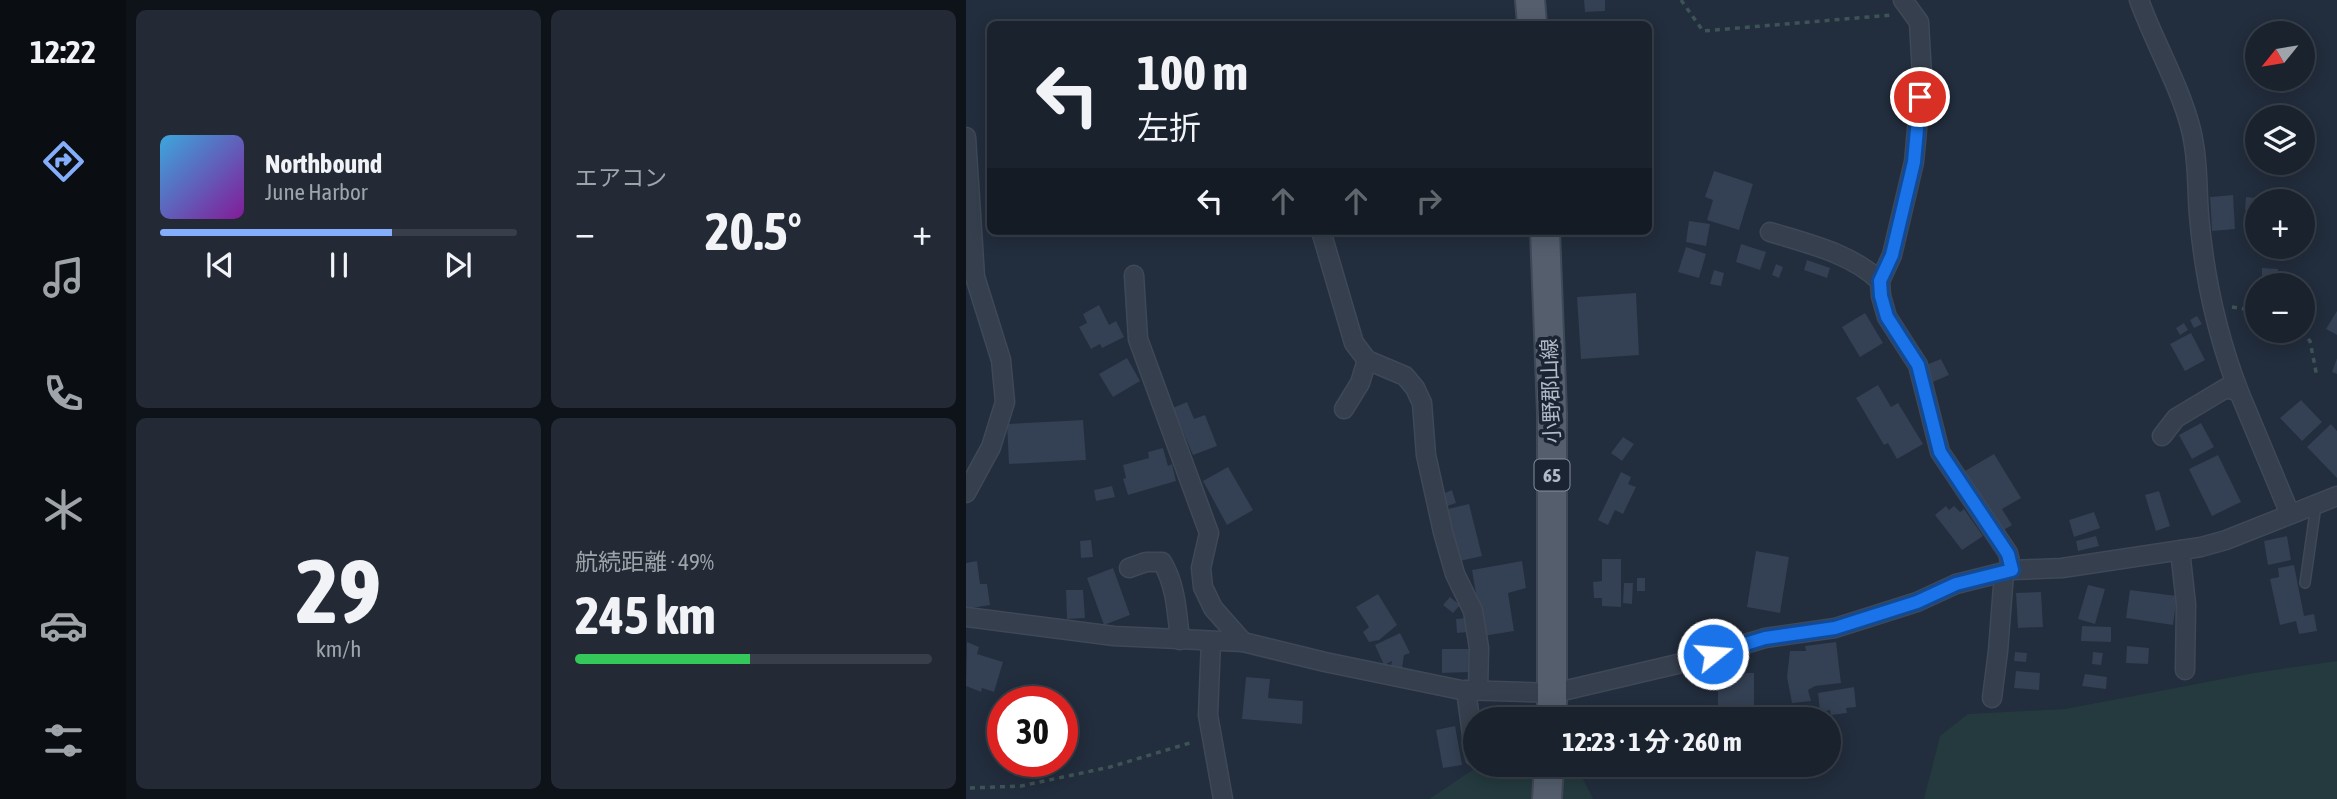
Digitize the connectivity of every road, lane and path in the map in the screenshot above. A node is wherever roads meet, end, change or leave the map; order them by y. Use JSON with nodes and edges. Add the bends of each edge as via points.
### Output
{"nodes":[{"id":1,"x":1530,"y":0,"type":"edge"},
{"id":2,"x":1681,"y":0,"type":"edge"},
{"id":3,"x":2139,"y":0,"type":"edge"},
{"id":4,"x":1907,"y":6,"type":"edge"},
{"id":5,"x":1532,"y":21,"type":"edge"},
{"id":6,"x":966,"y":136,"type":"edge"},
{"id":7,"x":1770,"y":232,"type":"dead end"},
{"id":8,"x":1322,"y":235,"type":"edge"},
{"id":9,"x":1545,"y":235,"type":"edge"},
{"id":10,"x":1134,"y":275,"type":"dead end"},
{"id":11,"x":1880,"y":281,"type":"junction"},
{"id":12,"x":2310,"y":343,"type":"edge"},
{"id":13,"x":1367,"y":360,"type":"junction"},
{"id":14,"x":2317,"y":377,"type":"dead end"},
{"id":15,"x":2239,"y":392,"type":"junction"},
{"id":16,"x":1344,"y":408,"type":"dead end"},
{"id":17,"x":2162,"y":436,"type":"dead end"},
{"id":18,"x":966,"y":493,"type":"edge"},
{"id":19,"x":2337,"y":496,"type":"edge"},
{"id":20,"x":2316,"y":505,"type":"junction"},
{"id":21,"x":2290,"y":514,"type":"junction"},
{"id":22,"x":2180,"y":550,"type":"junction"},
{"id":23,"x":1129,"y":568,"type":"dead end"},
{"id":24,"x":2008,"y":572,"type":"junction"},
{"id":25,"x":2305,"y":583,"type":"dead end"},
{"id":26,"x":966,"y":617,"type":"edge"},
{"id":27,"x":1180,"y":640,"type":"junction"},
{"id":28,"x":1211,"y":641,"type":"junction"},
{"id":29,"x":1243,"y":642,"type":"junction"},
{"id":30,"x":2185,"y":670,"type":"dead end"},
{"id":31,"x":1472,"y":690,"type":"junction"},
{"id":32,"x":1992,"y":698,"type":"dead end"},
{"id":33,"x":1553,"y":706,"type":"edge"},
{"id":34,"x":1473,"y":707,"type":"edge"},
{"id":35,"x":1212,"y":736,"type":"junction"},
{"id":36,"x":1548,"y":777,"type":"edge"},
{"id":37,"x":970,"y":788,"type":"dead end"},
{"id":38,"x":1223,"y":799,"type":"edge"},
{"id":39,"x":1547,"y":799,"type":"edge"}],
"edges":[{"from":1,"to":5,"type":"main road"},
{"from":2,"to":4,"type":"path","via":[[1703,31]]},
{"from":3,"to":15,"type":"street","via":[[2187,115],[2194,145],[2204,265],[2224,353]]},
{"from":4,"to":11,"type":"street","via":[[1919,22],[1922,75],[1914,162],[1892,255]]},
{"from":6,"to":18,"type":"street","via":[[975,278],[1002,360],[1005,402],[991,447]]},
{"from":7,"to":11,"type":"street","via":[[1836,252]]},
{"from":8,"to":13,"type":"street","via":[[1354,343]]},
{"from":9,"to":33,"type":"main road","name":"小野郡山線","number":"65","via":[[1552,413]]},
{"from":10,"to":29,"type":"street","via":[[1138,339],[1209,533],[1201,568],[1203,587],[1213,608]]},
{"from":11,"to":24,"type":"street","via":[[1887,317],[1918,365],[1940,452],[2008,554]]},
{"from":12,"to":14,"type":"path"},
{"from":13,"to":16,"type":"street","via":[[1360,383]]},
{"from":13,"to":31,"type":"street","via":[[1405,376],[1422,402],[1426,455],[1443,532],[1455,574],[1473,611],[1479,648]]},
{"from":15,"to":17,"type":"street","via":[[2226,388],[2176,418]]},
{"from":15,"to":21,"type":"street"},
{"from":19,"to":20,"type":"street"},
{"from":20,"to":21,"type":"street"},
{"from":20,"to":25,"type":"lane"},
{"from":21,"to":22,"type":"street","via":[[2226,540]]},
{"from":22,"to":24,"type":"street"},
{"from":22,"to":30,"type":"street","via":[[2186,604]]},
{"from":23,"to":27,"type":"street","via":[[1162,562],[1174,591]]},
{"from":24,"to":32,"type":"street"},
{"from":24,"to":33,"type":"street","via":[[1956,584],[1917,602],[1835,628],[1765,638]]},
{"from":26,"to":27,"type":"street"},
{"from":27,"to":28,"type":"street"},
{"from":28,"to":29,"type":"street"},
{"from":28,"to":35,"type":"street","via":[[1208,715]]},
{"from":29,"to":31,"type":"street","via":[[1325,663]]},
{"from":31,"to":33,"type":"street"},
{"from":31,"to":34,"type":"street"},
{"from":35,"to":37,"type":"path","via":[[1110,767],[1034,783]]},
{"from":35,"to":38,"type":"street"},
{"from":36,"to":39,"type":"main road"}]}
